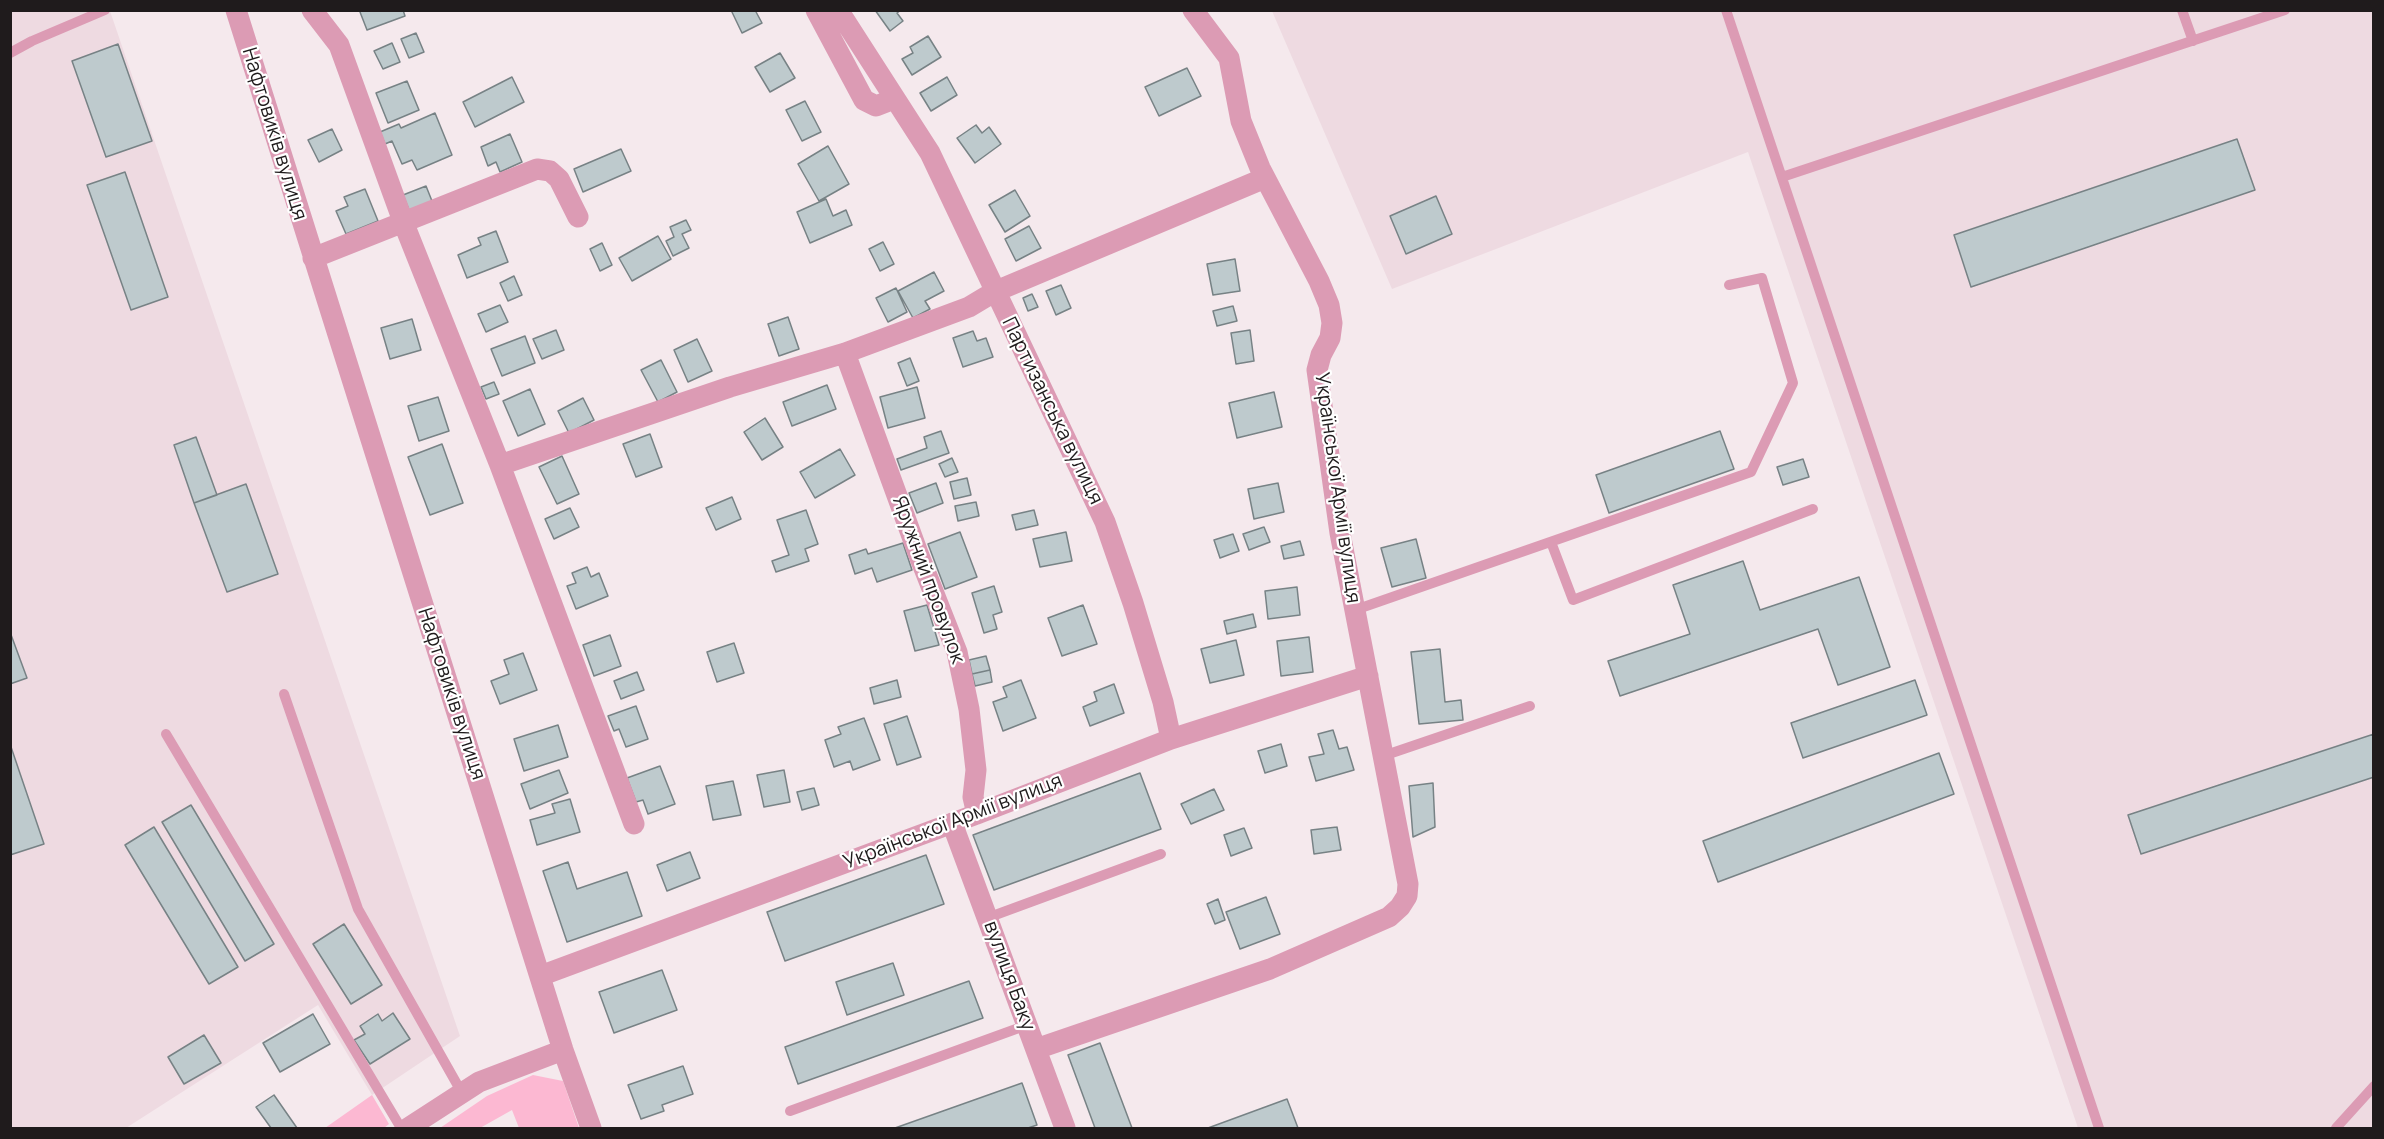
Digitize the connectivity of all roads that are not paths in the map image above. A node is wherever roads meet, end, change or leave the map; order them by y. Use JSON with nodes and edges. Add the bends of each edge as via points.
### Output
{"nodes":[{"id":1,"x":105,"y":10,"type":"edge"},
{"id":2,"x":236,"y":10,"type":"edge"},
{"id":3,"x":312,"y":10,"type":"edge"},
{"id":4,"x":816,"y":10,"type":"edge"},
{"id":5,"x":838,"y":10,"type":"edge"},
{"id":6,"x":1193,"y":10,"type":"edge"},
{"id":7,"x":1726,"y":10,"type":"edge"},
{"id":8,"x":2182,"y":10,"type":"edge"},
{"id":9,"x":2284,"y":10,"type":"edge"},
{"id":10,"x":2193,"y":41,"type":"junction"},
{"id":11,"x":10,"y":53,"type":"edge"},
{"id":12,"x":894,"y":99,"type":"junction"},
{"id":13,"x":1782,"y":177,"type":"junction"},
{"id":14,"x":1265,"y":178,"type":"junction"},
{"id":15,"x":578,"y":217,"type":"dead end"},
{"id":16,"x":404,"y":224,"type":"junction"},
{"id":17,"x":313,"y":258,"type":"junction"},
{"id":18,"x":1729,"y":285,"type":"dead end"},
{"id":19,"x":994,"y":292,"type":"junction"},
{"id":20,"x":845,"y":353,"type":"junction"},
{"id":21,"x":500,"y":465,"type":"junction"},
{"id":22,"x":1813,"y":509,"type":"dead end"},
{"id":23,"x":1551,"y":542,"type":"junction"},
{"id":24,"x":1355,"y":610,"type":"junction"},
{"id":25,"x":1368,"y":676,"type":"junction"},
{"id":26,"x":284,"y":694,"type":"dead end"},
{"id":27,"x":1530,"y":706,"type":"dead end"},
{"id":28,"x":166,"y":734,"type":"dead end"},
{"id":29,"x":1171,"y":739,"type":"junction"},
{"id":30,"x":1383,"y":756,"type":"junction"},
{"id":31,"x":977,"y":814,"type":"junction"},
{"id":32,"x":952,"y":823,"type":"junction"},
{"id":33,"x":634,"y":824,"type":"dead end"},
{"id":34,"x":1161,"y":854,"type":"dead end"},
{"id":35,"x":987,"y":918,"type":"junction"},
{"id":36,"x":540,"y":976,"type":"junction"},
{"id":37,"x":1027,"y":1025,"type":"junction"},
{"id":38,"x":1036,"y":1049,"type":"junction"},
{"id":39,"x":563,"y":1050,"type":"junction"},
{"id":40,"x":2373,"y":1086,"type":"edge"},
{"id":41,"x":462,"y":1093,"type":"junction"},
{"id":42,"x":790,"y":1111,"type":"dead end"},
{"id":43,"x":401,"y":1128,"type":"edge"},
{"id":44,"x":408,"y":1128,"type":"edge"},
{"id":45,"x":591,"y":1128,"type":"edge"},
{"id":46,"x":1065,"y":1128,"type":"edge"},
{"id":47,"x":2099,"y":1128,"type":"edge"},
{"id":48,"x":2336,"y":1128,"type":"edge"}],
"edges":[{"from":1,"to":11,"type":"lane"},
{"from":2,"to":17,"type":"street","name":"Нафтовиків вулиця"},
{"from":3,"to":16,"type":"street","via":[[339,45]]},
{"from":4,"to":12,"type":"street","via":[[864,100],[876,106]]},
{"from":5,"to":12,"type":"street","name":"Партизанська вулиця"},
{"from":6,"to":14,"type":"street","name":"Української Армії вулиця","via":[[1229,58],[1241,121]]},
{"from":7,"to":13,"type":"lane"},
{"from":8,"to":10,"type":"lane"},
{"from":9,"to":10,"type":"lane"},
{"from":10,"to":13,"type":"lane"},
{"from":12,"to":19,"type":"street","name":"Партизанська вулиця","via":[[930,153]]},
{"from":13,"to":47,"type":"lane"},
{"from":14,"to":19,"type":"street"},
{"from":14,"to":24,"type":"street","name":"Української Армії вулиця","via":[[1329,305],[1330,338],[1317,370]]},
{"from":15,"to":16,"type":"street","via":[[559,179],[550,171],[537,169]]},
{"from":16,"to":17,"type":"street"},
{"from":16,"to":21,"type":"street"},
{"from":17,"to":36,"type":"street","name":"Нафтовиків вулиця"},
{"from":18,"to":23,"type":"lane","via":[[1762,278],[1793,383],[1751,472]]},
{"from":19,"to":20,"type":"street","via":[[969,307]]},
{"from":19,"to":29,"type":"street","name":"Партизанська вулиця","via":[[1105,522],[1133,603]]},
{"from":20,"to":21,"type":"street","via":[[730,387]]},
{"from":20,"to":31,"type":"street","name":"Яружний провулок","via":[[957,652],[969,709],[976,770],[972,797]]},
{"from":21,"to":33,"type":"street"},
{"from":22,"to":23,"type":"lane","via":[[1573,600]]},
{"from":23,"to":24,"type":"lane"},
{"from":24,"to":25,"type":"street","name":"Української Армії вулиця"},
{"from":25,"to":29,"type":"street","name":"Української Армії вулиця"},
{"from":25,"to":30,"type":"street","name":"Української Армії вулиця"},
{"from":26,"to":41,"type":"lane","via":[[358,909]]},
{"from":27,"to":30,"type":"lane"},
{"from":28,"to":43,"type":"lane"},
{"from":29,"to":31,"type":"street","name":"Української Армії вулиця"},
{"from":30,"to":38,"type":"street","name":"Української Армії вулиця","via":[[1408,884],[1407,896],[1389,917],[1270,969]]},
{"from":31,"to":32,"type":"street","name":"Української Армії вулиця"},
{"from":32,"to":35,"type":"street","name":"вулиця Баку"},
{"from":32,"to":36,"type":"street","name":"Української Армії вулиця"},
{"from":34,"to":35,"type":"lane"},
{"from":35,"to":37,"type":"street","name":"вулиця Баку"},
{"from":36,"to":39,"type":"street","name":"Нафтовиків вулиця"},
{"from":37,"to":38,"type":"street","name":"вулиця Баку"},
{"from":37,"to":42,"type":"lane"},
{"from":38,"to":46,"type":"street","name":"вулиця Баку"},
{"from":39,"to":41,"type":"street","via":[[479,1082]]},
{"from":39,"to":45,"type":"street","name":"Нафтовиків вулиця"},
{"from":40,"to":48,"type":"lane"},
{"from":41,"to":44,"type":"street"}]}
